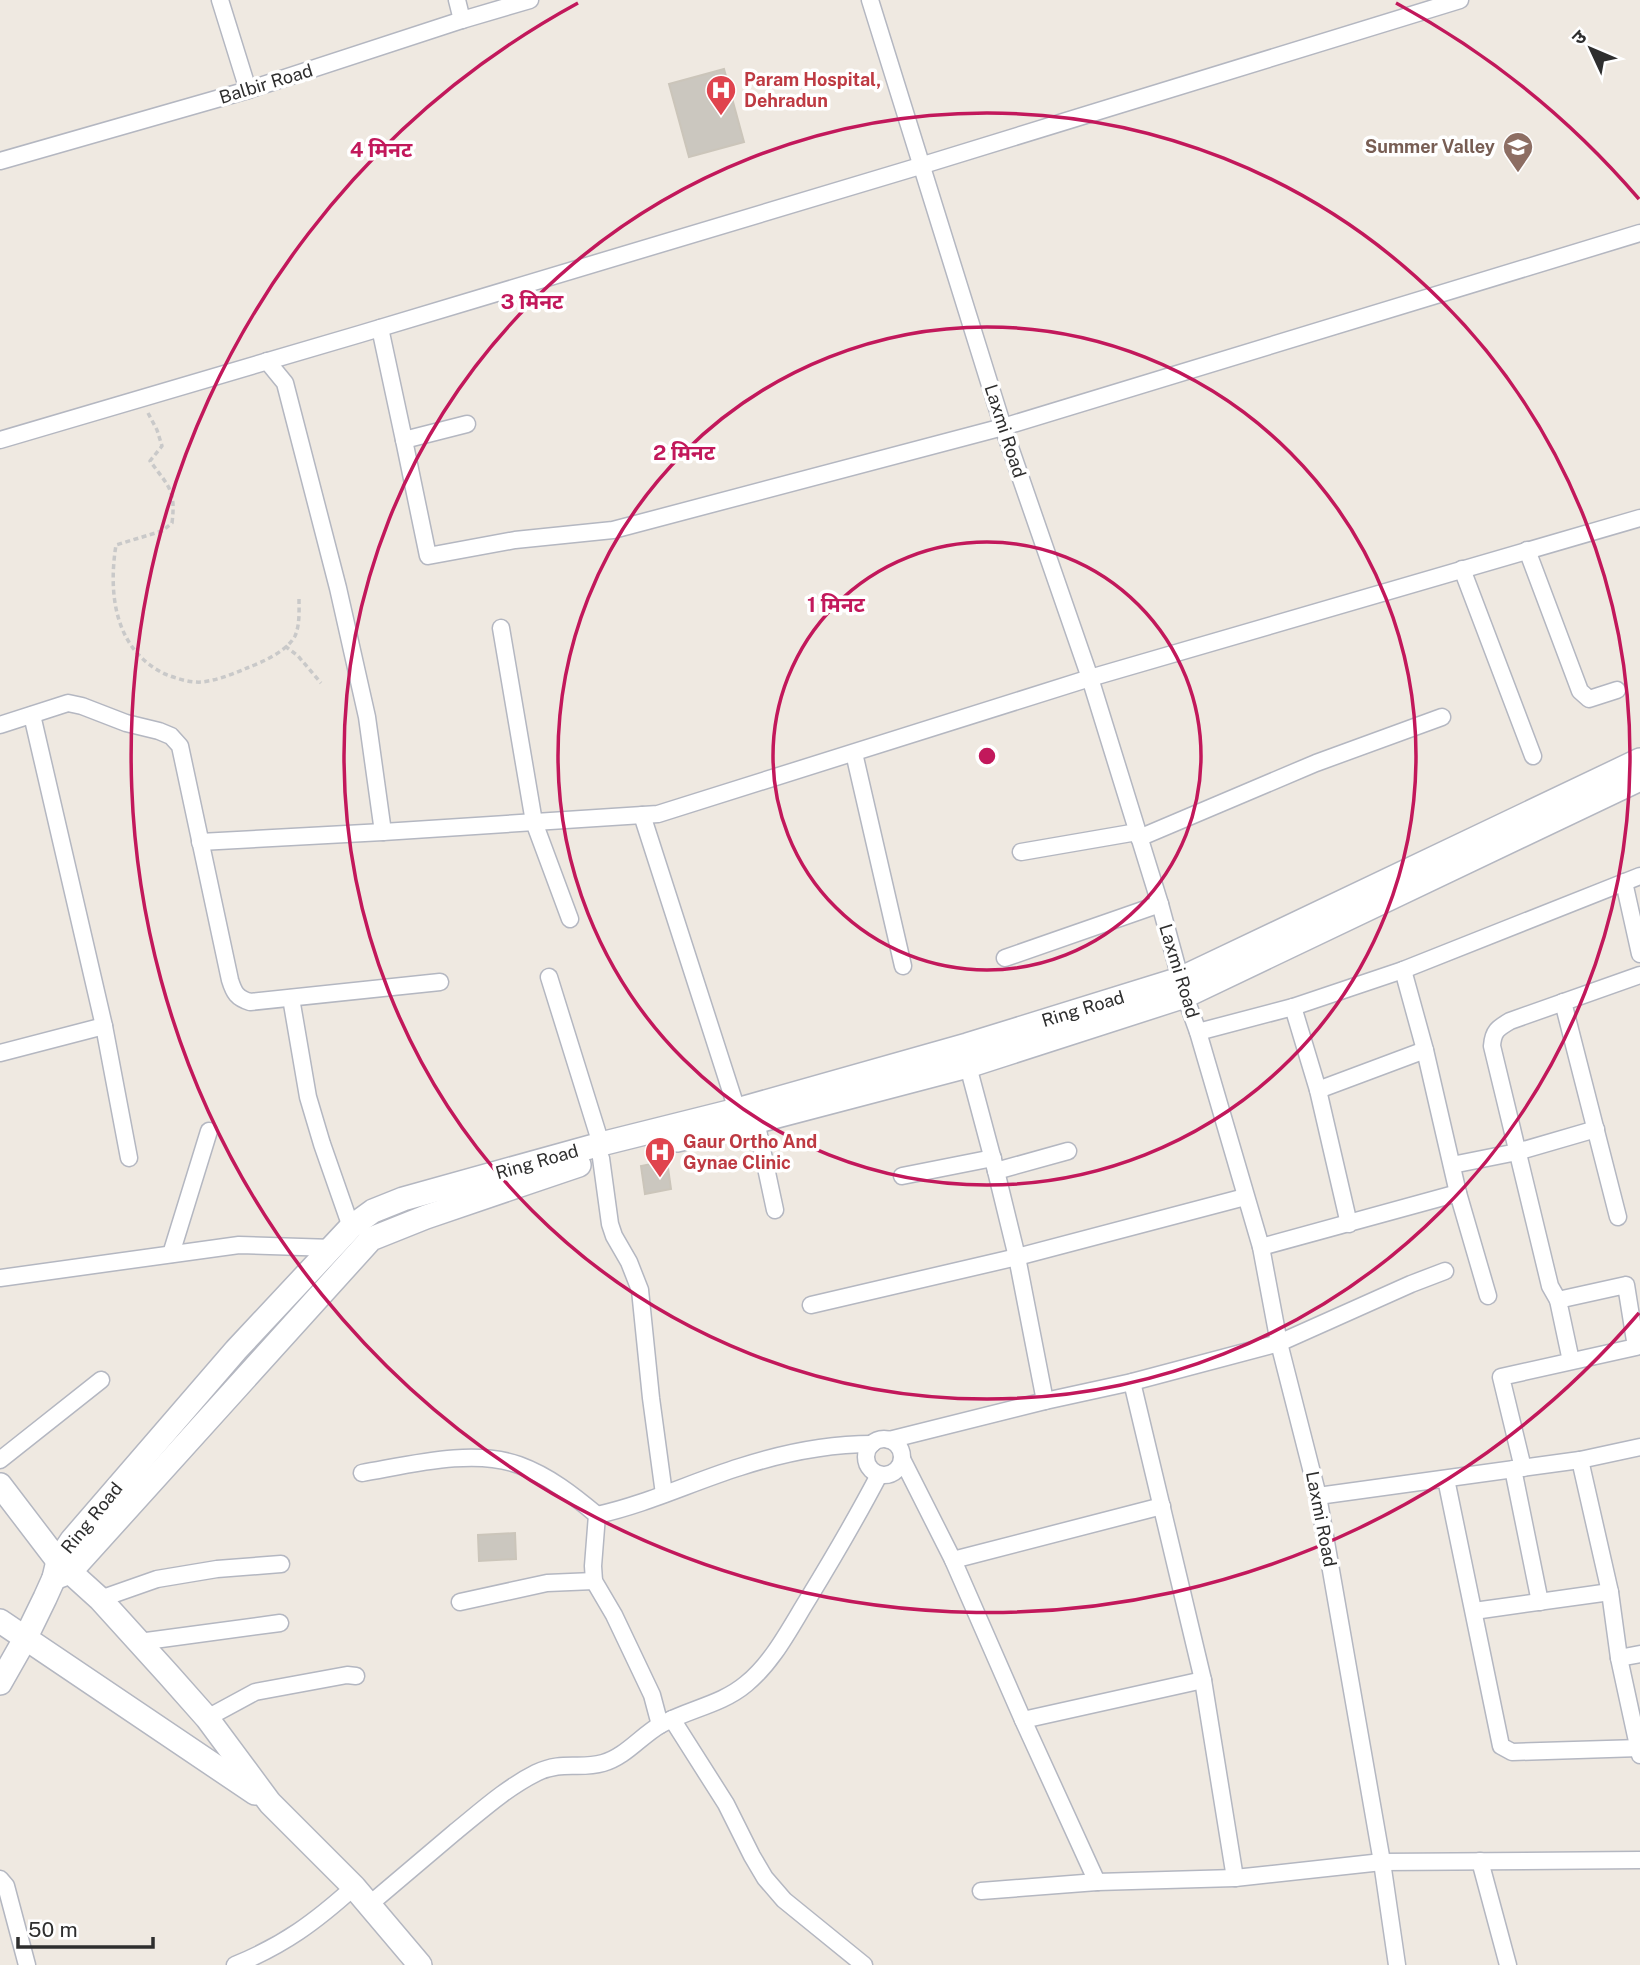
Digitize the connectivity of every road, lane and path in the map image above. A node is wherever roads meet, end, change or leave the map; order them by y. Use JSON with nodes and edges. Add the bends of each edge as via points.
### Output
{"nodes":[{"id":1,"x":220,"y":0,"type":"edge"},
{"id":2,"x":457,"y":0,"type":"edge"},
{"id":3,"x":530,"y":0,"type":"edge"},
{"id":4,"x":870,"y":0,"type":"edge"},
{"id":5,"x":1460,"y":0,"type":"edge"},
{"id":6,"x":462,"y":20,"type":"junction"},
{"id":7,"x":248,"y":90,"type":"junction"},
{"id":8,"x":0,"y":161,"type":"edge"},
{"id":9,"x":920,"y":166,"type":"junction"},
{"id":10,"x":1640,"y":233,"type":"edge"},
{"id":11,"x":380,"y":328,"type":"junction"},
{"id":12,"x":267,"y":361,"type":"junction"},
{"id":13,"x":138,"y":398,"type":"junction"},
{"id":14,"x":467,"y":424,"type":"dead end"},
{"id":15,"x":1003,"y":427,"type":"junction"},
{"id":16,"x":0,"y":440,"type":"edge"},
{"id":17,"x":404,"y":440,"type":"junction"},
{"id":18,"x":1640,"y":518,"type":"edge"},
{"id":19,"x":1527,"y":550,"type":"junction"},
{"id":20,"x":1462,"y":569,"type":"junction"},
{"id":21,"x":299,"y":599,"type":"dead end"},
{"id":22,"x":501,"y":628,"type":"dead end"},
{"id":23,"x":285,"y":646,"type":"junction"},
{"id":24,"x":1090,"y":678,"type":"junction"},
{"id":25,"x":320,"y":683,"type":"dead end"},
{"id":26,"x":1617,"y":690,"type":"dead end"},
{"id":27,"x":32,"y":715,"type":"junction"},
{"id":28,"x":1442,"y":717,"type":"dead end"},
{"id":29,"x":0,"y":725,"type":"edge"},
{"id":30,"x":854,"y":753,"type":"junction"},
{"id":31,"x":1533,"y":757,"type":"dead end"},
{"id":32,"x":1640,"y":760,"type":"edge"},
{"id":33,"x":1640,"y":779,"type":"edge"},
{"id":34,"x":642,"y":815,"type":"junction"},
{"id":35,"x":534,"y":822,"type":"junction"},
{"id":36,"x":383,"y":832,"type":"junction"},
{"id":37,"x":1138,"y":835,"type":"junction"},
{"id":38,"x":200,"y":842,"type":"junction"},
{"id":39,"x":1021,"y":852,"type":"dead end"},
{"id":40,"x":1640,"y":876,"type":"edge"},
{"id":41,"x":1624,"y":882,"type":"junction"},
{"id":42,"x":1160,"y":904,"type":"junction"},
{"id":43,"x":570,"y":919,"type":"dead end"},
{"id":44,"x":1640,"y":954,"type":"edge"},
{"id":45,"x":1005,"y":958,"type":"dead end"},
{"id":46,"x":903,"y":966,"type":"dead end"},
{"id":47,"x":1403,"y":970,"type":"junction"},
{"id":48,"x":1640,"y":975,"type":"edge"},
{"id":49,"x":550,"y":977,"type":"dead end"},
{"id":50,"x":440,"y":982,"type":"dead end"},
{"id":51,"x":1183,"y":988,"type":"junction"},
{"id":52,"x":290,"y":998,"type":"junction"},
{"id":53,"x":1563,"y":1002,"type":"junction"},
{"id":54,"x":1293,"y":1007,"type":"junction"},
{"id":55,"x":104,"y":1026,"type":"junction"},
{"id":56,"x":1198,"y":1032,"type":"junction"},
{"id":57,"x":1425,"y":1050,"type":"junction"},
{"id":58,"x":0,"y":1053,"type":"edge"},
{"id":59,"x":968,"y":1066,"type":"junction"},
{"id":60,"x":1318,"y":1090,"type":"junction"},
{"id":61,"x":746,"y":1115,"type":"junction"},
{"id":62,"x":1596,"y":1129,"type":"junction"},
{"id":63,"x":209,"y":1131,"type":"dead end"},
{"id":64,"x":601,"y":1151,"type":"junction"},
{"id":65,"x":1068,"y":1151,"type":"dead end"},
{"id":66,"x":1517,"y":1152,"type":"junction"},
{"id":67,"x":129,"y":1158,"type":"dead end"},
{"id":68,"x":995,"y":1164,"type":"junction"},
{"id":69,"x":1452,"y":1165,"type":"junction"},
{"id":70,"x":902,"y":1176,"type":"dead end"},
{"id":71,"x":1458,"y":1193,"type":"junction"},
{"id":72,"x":1245,"y":1198,"type":"junction"},
{"id":73,"x":775,"y":1210,"type":"dead end"},
{"id":74,"x":1618,"y":1217,"type":"dead end"},
{"id":75,"x":1349,"y":1224,"type":"junction"},
{"id":76,"x":351,"y":1227,"type":"junction"},
{"id":77,"x":1261,"y":1247,"type":"junction"},
{"id":78,"x":332,"y":1248,"type":"junction"},
{"id":79,"x":171,"y":1254,"type":"junction"},
{"id":80,"x":1017,"y":1257,"type":"junction"},
{"id":81,"x":1445,"y":1271,"type":"dead end"},
{"id":82,"x":0,"y":1278,"type":"edge"},
{"id":83,"x":1488,"y":1296,"type":"dead end"},
{"id":84,"x":1558,"y":1300,"type":"junction"},
{"id":85,"x":811,"y":1305,"type":"dead end"},
{"id":86,"x":1279,"y":1343,"type":"junction"},
{"id":87,"x":1571,"y":1361,"type":"junction"},
{"id":88,"x":101,"y":1380,"type":"dead end"},
{"id":89,"x":1132,"y":1382,"type":"junction"},
{"id":90,"x":1045,"y":1401,"type":"junction"},
{"id":91,"x":889,"y":1440,"type":"junction"},
{"id":92,"x":872,"y":1444,"type":"junction"},
{"id":93,"x":1640,"y":1447,"type":"edge"},
{"id":94,"x":902,"y":1459,"type":"junction"},
{"id":95,"x":0,"y":1460,"type":"edge"},
{"id":96,"x":1580,"y":1460,"type":"junction"},
{"id":97,"x":1518,"y":1468,"type":"junction"},
{"id":98,"x":362,"y":1473,"type":"dead end"},
{"id":99,"x":879,"y":1475,"type":"junction"},
{"id":100,"x":1446,"y":1479,"type":"junction"},
{"id":101,"x":0,"y":1485,"type":"edge"},
{"id":102,"x":664,"y":1494,"type":"junction"},
{"id":103,"x":1318,"y":1496,"type":"junction"},
{"id":104,"x":1162,"y":1506,"type":"junction"},
{"id":105,"x":597,"y":1515,"type":"junction"},
{"id":106,"x":953,"y":1560,"type":"junction"},
{"id":107,"x":281,"y":1564,"type":"dead end"},
{"id":108,"x":61,"y":1570,"type":"junction"},
{"id":109,"x":594,"y":1581,"type":"junction"},
{"id":110,"x":1610,"y":1592,"type":"junction"},
{"id":111,"x":100,"y":1599,"type":"junction"},
{"id":112,"x":460,"y":1602,"type":"dead end"},
{"id":113,"x":1540,"y":1602,"type":"junction"},
{"id":114,"x":1474,"y":1611,"type":"junction"},
{"id":115,"x":0,"y":1621,"type":"edge"},
{"id":116,"x":280,"y":1623,"type":"dead end"},
{"id":117,"x":25,"y":1639,"type":"junction"},
{"id":118,"x":139,"y":1642,"type":"junction"},
{"id":119,"x":1640,"y":1654,"type":"edge"},
{"id":120,"x":1619,"y":1658,"type":"junction"},
{"id":121,"x":356,"y":1676,"type":"dead end"},
{"id":122,"x":1203,"y":1680,"type":"junction"},
{"id":123,"x":0,"y":1683,"type":"edge"},
{"id":124,"x":206,"y":1718,"type":"junction"},
{"id":125,"x":1023,"y":1720,"type":"junction"},
{"id":126,"x":666,"y":1722,"type":"junction"},
{"id":127,"x":1640,"y":1751,"type":"edge"},
{"id":128,"x":270,"y":1803,"type":"junction"},
{"id":129,"x":1640,"y":1860,"type":"edge"},
{"id":130,"x":1480,"y":1861,"type":"junction"},
{"id":131,"x":1382,"y":1862,"type":"junction"},
{"id":132,"x":1235,"y":1878,"type":"junction"},
{"id":133,"x":0,"y":1879,"type":"edge"},
{"id":134,"x":1097,"y":1882,"type":"junction"},
{"id":135,"x":981,"y":1891,"type":"dead end"},
{"id":136,"x":362,"y":1896,"type":"junction"},
{"id":137,"x":27,"y":1965,"type":"edge"},
{"id":138,"x":235,"y":1965,"type":"edge"},
{"id":139,"x":420,"y":1965,"type":"edge"},
{"id":140,"x":863,"y":1965,"type":"edge"},
{"id":141,"x":1397,"y":1965,"type":"edge"},
{"id":142,"x":1508,"y":1965,"type":"edge"}],
"edges":[{"from":1,"to":7,"type":"street"},
{"from":2,"to":6,"type":"street"},
{"from":3,"to":6,"type":"street","name":"Balbir Road"},
{"from":4,"to":9,"type":"street","name":"Laxmi Road"},
{"from":5,"to":9,"type":"street"},
{"from":6,"to":7,"type":"street","name":"Balbir Road"},
{"from":7,"to":8,"type":"street","name":"Balbir Road"},
{"from":9,"to":11,"type":"street"},
{"from":9,"to":15,"type":"street","name":"Laxmi Road"},
{"from":10,"to":15,"type":"street"},
{"from":11,"to":12,"type":"street"},
{"from":11,"to":17,"type":"street"},
{"from":12,"to":13,"type":"street"},
{"from":12,"to":36,"type":"street","via":[[285,383],[334,575],[367,717]]},
{"from":13,"to":16,"type":"street"},
{"from":13,"to":23,"type":"path","via":[[162,446],[150,461],[171,488],[174,508],[172,523],[162,531],[116,545],[115,603],[121,628],[134,650],[151,667],[199,682],[251,667]]},
{"from":14,"to":17,"type":"street"},
{"from":15,"to":17,"type":"street","via":[[613,530],[515,540],[428,556]]},
{"from":15,"to":24,"type":"street","name":"Laxmi Road"},
{"from":18,"to":19,"type":"street"},
{"from":19,"to":20,"type":"street"},
{"from":19,"to":26,"type":"street","via":[[1580,691],[1589,699]]},
{"from":20,"to":24,"type":"street"},
{"from":20,"to":31,"type":"street"},
{"from":21,"to":23,"type":"path","via":[[295,636]]},
{"from":22,"to":35,"type":"street"},
{"from":23,"to":25,"type":"path"},
{"from":24,"to":30,"type":"street"},
{"from":24,"to":37,"type":"street","name":"Laxmi Road"},
{"from":27,"to":29,"type":"street"},
{"from":27,"to":38,"type":"street","via":[[68,703],[171,736],[180,746]]},
{"from":27,"to":55,"type":"street"},
{"from":28,"to":37,"type":"street"},
{"from":30,"to":34,"type":"street","via":[[659,814]]},
{"from":30,"to":46,"type":"street"},
{"from":32,"to":51,"type":"street","name":"Ring Road"},
{"from":33,"to":51,"type":"street","name":"Ring Road"},
{"from":34,"to":35,"type":"street"},
{"from":34,"to":61,"type":"street"},
{"from":35,"to":36,"type":"street"},
{"from":35,"to":43,"type":"street"},
{"from":36,"to":38,"type":"street"},
{"from":37,"to":39,"type":"street"},
{"from":37,"to":42,"type":"street","name":"Laxmi Road"},
{"from":38,"to":52,"type":"street","via":[[234,993],[250,1002]]},
{"from":40,"to":41,"type":"street"},
{"from":41,"to":44,"type":"street"},
{"from":41,"to":47,"type":"street"},
{"from":42,"to":45,"type":"street"},
{"from":42,"to":51,"type":"street","name":"Laxmi Road"},
{"from":47,"to":54,"type":"street"},
{"from":47,"to":57,"type":"street"},
{"from":48,"to":53,"type":"street"},
{"from":49,"to":64,"type":"street"},
{"from":50,"to":52,"type":"street"},
{"from":51,"to":56,"type":"street","name":"Laxmi Road"},
{"from":51,"to":59,"type":"street","name":"Ring Road"},
{"from":51,"to":61,"type":"street","name":"Ring Road","via":[[967,1045]]},
{"from":52,"to":76,"type":"street","via":[[308,1097]]},
{"from":53,"to":62,"type":"street"},
{"from":53,"to":66,"type":"street","via":[[1510,1021],[1492,1036]]},
{"from":54,"to":56,"type":"street"},
{"from":54,"to":60,"type":"street"},
{"from":55,"to":58,"type":"street"},
{"from":55,"to":67,"type":"street"},
{"from":56,"to":72,"type":"street","name":"Laxmi Road"},
{"from":57,"to":60,"type":"street"},
{"from":57,"to":69,"type":"street"},
{"from":59,"to":61,"type":"street","name":"Ring Road"},
{"from":59,"to":68,"type":"street"},
{"from":60,"to":75,"type":"street"},
{"from":61,"to":64,"type":"street","name":"Ring Road"},
{"from":61,"to":73,"type":"street"},
{"from":62,"to":66,"type":"street"},
{"from":62,"to":74,"type":"street"},
{"from":63,"to":79,"type":"street"},
{"from":64,"to":76,"type":"street","name":"Ring Road","via":[[403,1199],[373,1211]]},
{"from":64,"to":102,"type":"street","via":[[610,1224],[640,1290]]},
{"from":64,"to":108,"type":"street","name":"Ring Road","via":[[371,1239]]},
{"from":65,"to":68,"type":"street"},
{"from":66,"to":69,"type":"street"},
{"from":66,"to":84,"type":"street","via":[[1550,1286]]},
{"from":68,"to":70,"type":"street"},
{"from":68,"to":80,"type":"street"},
{"from":69,"to":71,"type":"street"},
{"from":71,"to":75,"type":"street"},
{"from":71,"to":83,"type":"street"},
{"from":72,"to":77,"type":"street","name":"Laxmi Road"},
{"from":72,"to":80,"type":"street"},
{"from":75,"to":77,"type":"street"},
{"from":76,"to":78,"type":"street","name":"Ring Road"},
{"from":77,"to":86,"type":"street","name":"Laxmi Road"},
{"from":78,"to":79,"type":"street","via":[[239,1245]]},
{"from":78,"to":108,"type":"street","name":"Ring Road","via":[[87,1521]]},
{"from":79,"to":82,"type":"street"},
{"from":80,"to":85,"type":"street"},
{"from":80,"to":90,"type":"street"},
{"from":81,"to":86,"type":"street"},
{"from":84,"to":87,"type":"street"},
{"from":84,"to":87,"type":"street","via":[[1626,1284],[1636,1347]]},
{"from":86,"to":89,"type":"street"},
{"from":86,"to":103,"type":"street","name":"Laxmi Road"},
{"from":87,"to":97,"type":"street","via":[[1501,1377]]},
{"from":88,"to":95,"type":"street"},
{"from":89,"to":90,"type":"street"},
{"from":89,"to":104,"type":"street"},
{"from":90,"to":91,"type":"street"},
{"from":91,"to":92,"type":"street"},
{"from":91,"to":94,"type":"street","via":[[900,1449]]},
{"from":92,"to":99,"type":"street","via":[[866,1458]]},
{"from":92,"to":102,"type":"street","via":[[804,1449]]},
{"from":93,"to":96,"type":"street"},
{"from":94,"to":99,"type":"street","via":[[892,1474]]},
{"from":94,"to":106,"type":"street"},
{"from":96,"to":97,"type":"street"},
{"from":96,"to":110,"type":"street"},
{"from":97,"to":100,"type":"street"},
{"from":97,"to":113,"type":"street"},
{"from":98,"to":105,"type":"street","via":[[456,1458],[517,1464],[545,1477]]},
{"from":99,"to":126,"type":"street","via":[[800,1612],[760,1671],[727,1698]]},
{"from":100,"to":103,"type":"street"},
{"from":100,"to":114,"type":"street"},
{"from":101,"to":108,"type":"street"},
{"from":102,"to":105,"type":"street"},
{"from":103,"to":131,"type":"street","name":"Laxmi Road"},
{"from":104,"to":106,"type":"street"},
{"from":104,"to":122,"type":"street"},
{"from":105,"to":109,"type":"street"},
{"from":106,"to":125,"type":"street"},
{"from":107,"to":111,"type":"street","via":[[157,1579]]},
{"from":108,"to":111,"type":"street"},
{"from":108,"to":117,"type":"street"},
{"from":109,"to":112,"type":"street","via":[[547,1583]]},
{"from":109,"to":126,"type":"street"},
{"from":110,"to":113,"type":"street"},
{"from":110,"to":120,"type":"street"},
{"from":111,"to":118,"type":"street"},
{"from":113,"to":114,"type":"street"},
{"from":114,"to":127,"type":"street","via":[[1501,1746],[1512,1752]]},
{"from":115,"to":117,"type":"street"},
{"from":116,"to":118,"type":"street"},
{"from":117,"to":123,"type":"street"},
{"from":117,"to":128,"type":"street"},
{"from":118,"to":124,"type":"street"},
{"from":119,"to":120,"type":"street"},
{"from":120,"to":127,"type":"street"},
{"from":121,"to":124,"type":"street","via":[[255,1692]]},
{"from":122,"to":125,"type":"street"},
{"from":122,"to":132,"type":"street"},
{"from":124,"to":128,"type":"street"},
{"from":125,"to":134,"type":"street"},
{"from":126,"to":136,"type":"street","via":[[604,1763],[554,1766],[516,1784]]},
{"from":126,"to":140,"type":"street","via":[[726,1804],[765,1878],[784,1900]]},
{"from":128,"to":136,"type":"street"},
{"from":129,"to":130,"type":"street"},
{"from":130,"to":131,"type":"street"},
{"from":130,"to":142,"type":"street"},
{"from":131,"to":132,"type":"street"},
{"from":131,"to":141,"type":"street","name":"Laxmi Road"},
{"from":132,"to":134,"type":"street"},
{"from":133,"to":137,"type":"street","via":[[6,1886]]},
{"from":134,"to":135,"type":"street"},
{"from":136,"to":138,"type":"street"},
{"from":136,"to":139,"type":"street"}]}
